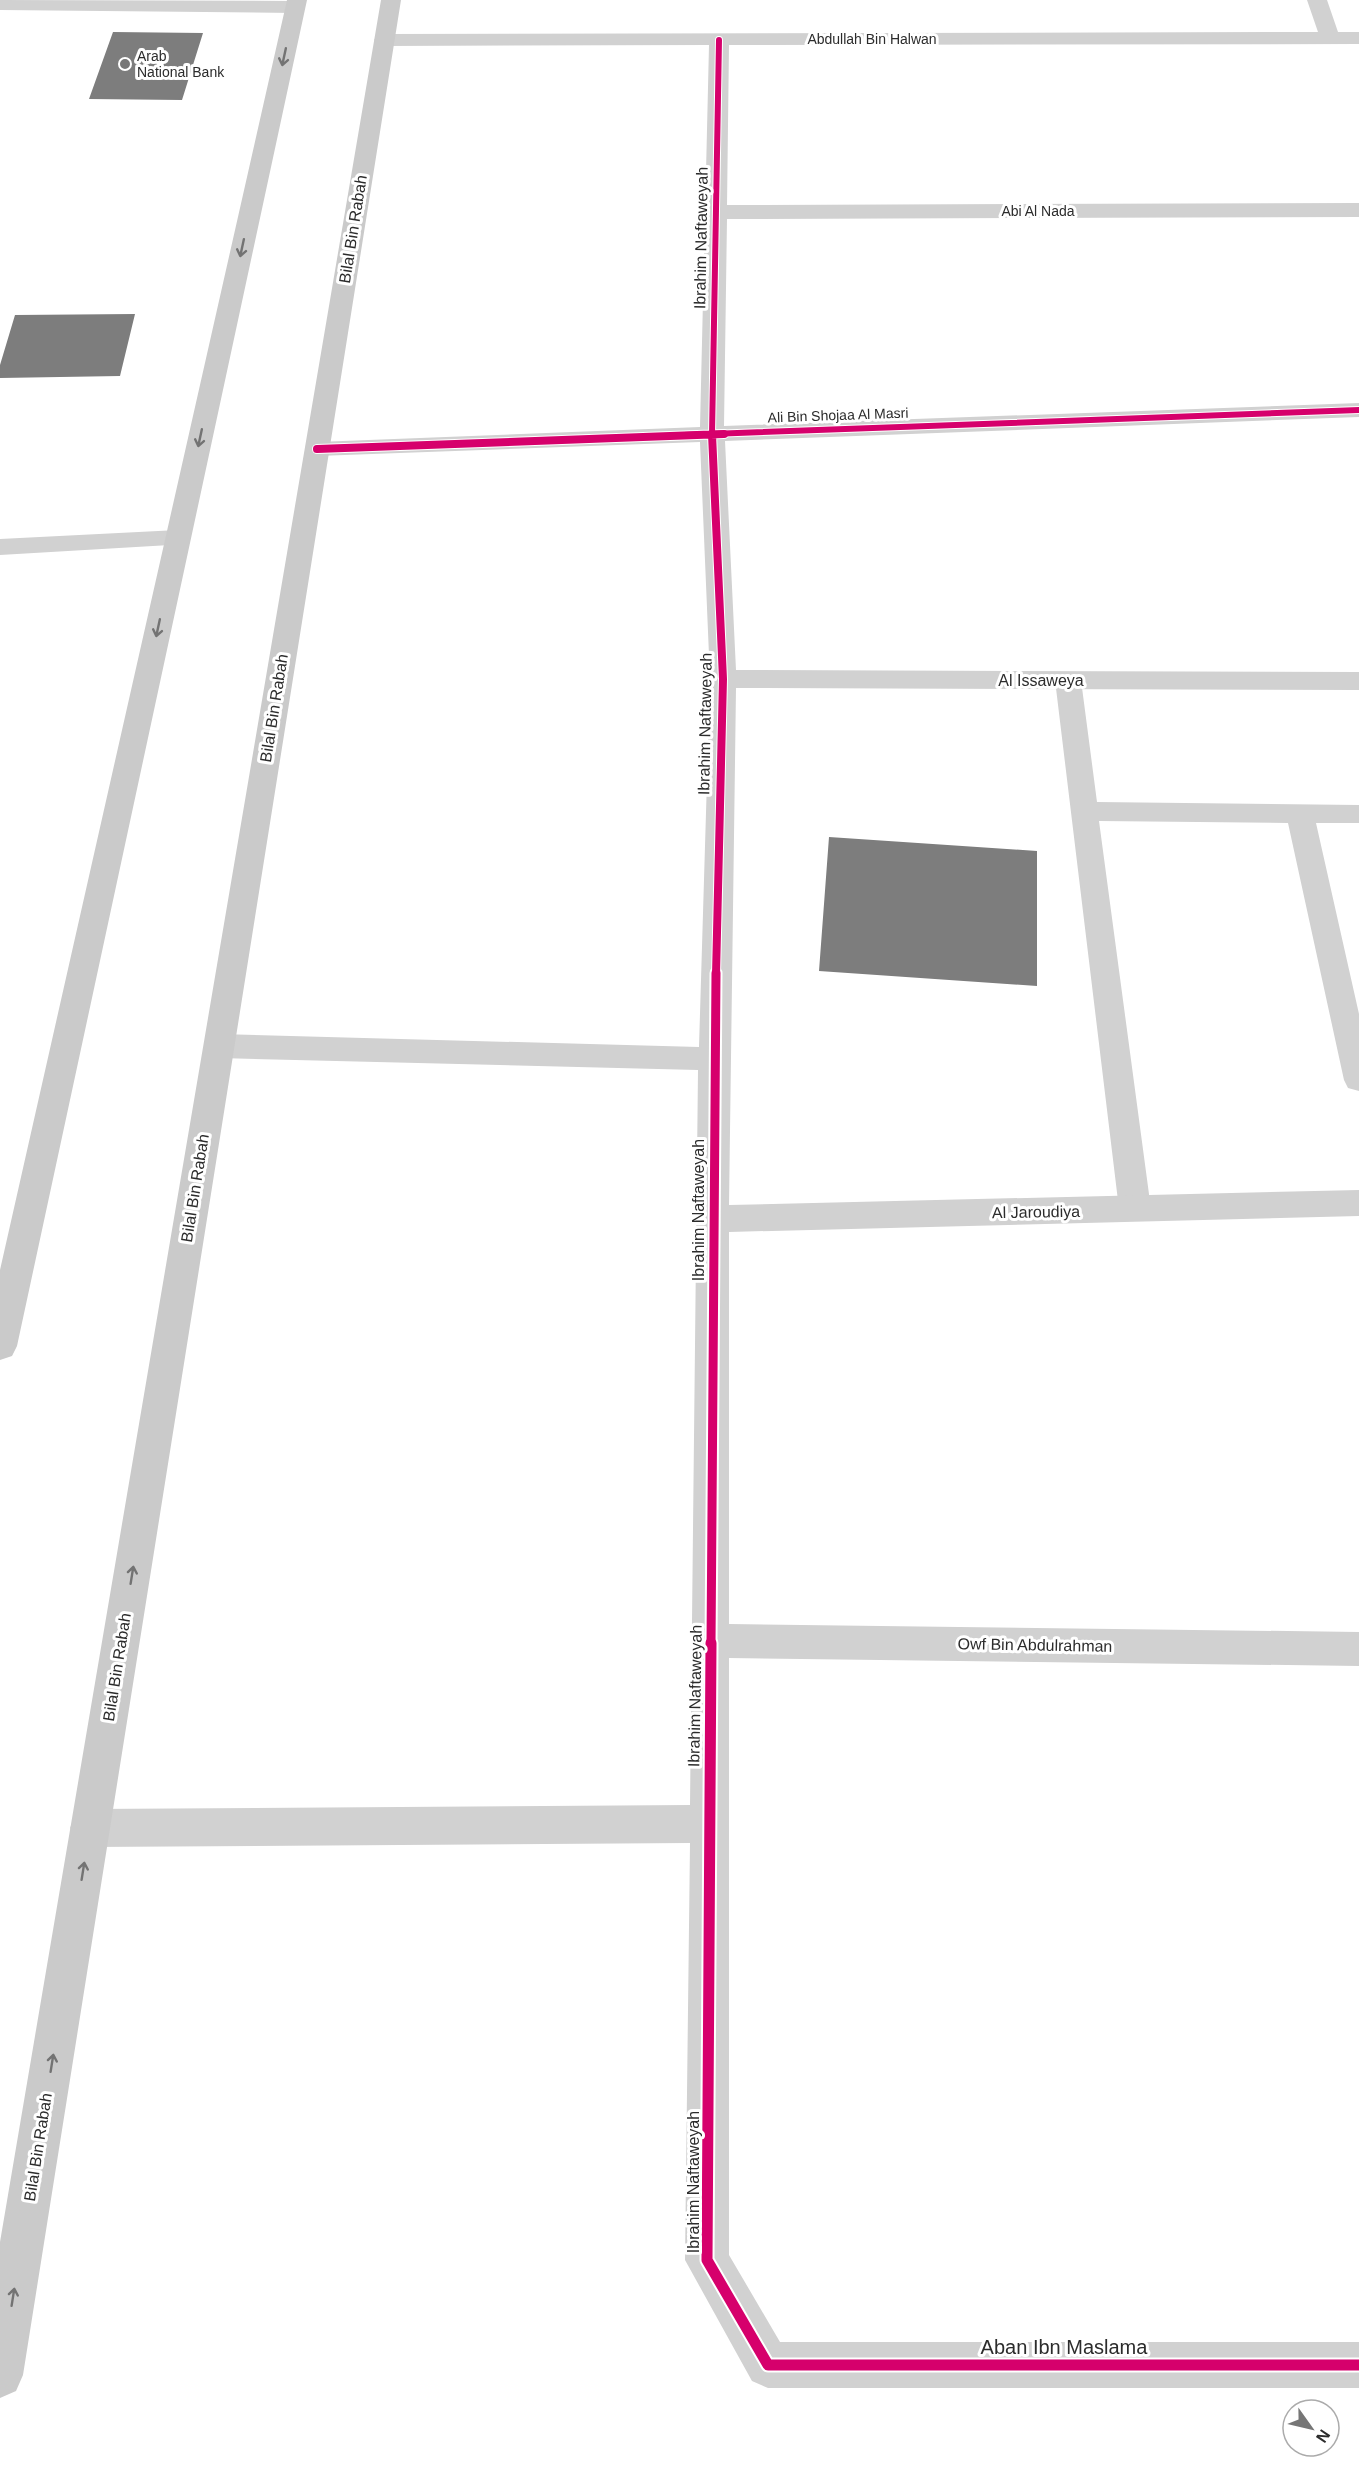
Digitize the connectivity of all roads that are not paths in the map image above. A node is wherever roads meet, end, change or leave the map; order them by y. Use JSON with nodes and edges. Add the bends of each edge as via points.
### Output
{"nodes":[{"id":1,"x":391,"y":0,"type":"edge"},
{"id":2,"x":1317,"y":0,"type":"edge"},
{"id":3,"x":0,"y":4,"type":"edge"},
{"id":4,"x":296,"y":4,"type":"edge"},
{"id":5,"x":1359,"y":38,"type":"edge"},
{"id":6,"x":719,"y":39,"type":"junction"},
{"id":7,"x":1330,"y":39,"type":"junction"},
{"id":8,"x":384,"y":40,"type":"junction"},
{"id":9,"x":1359,"y":210,"type":"edge"},
{"id":10,"x":717,"y":212,"type":"junction"},
{"id":11,"x":1359,"y":410,"type":"edge"},
{"id":12,"x":712,"y":432,"type":"junction"},
{"id":13,"x":317,"y":449,"type":"junction"},
{"id":14,"x":178,"y":538,"type":"junction"},
{"id":15,"x":0,"y":547,"type":"edge"},
{"id":16,"x":723,"y":679,"type":"junction"},
{"id":17,"x":1068,"y":680,"type":"junction"},
{"id":18,"x":1359,"y":681,"type":"edge"},
{"id":19,"x":1085,"y":811,"type":"junction"},
{"id":20,"x":1300,"y":814,"type":"junction"},
{"id":21,"x":1359,"y":814,"type":"edge"},
{"id":22,"x":219,"y":1046,"type":"junction"},
{"id":23,"x":714,"y":1059,"type":"junction"},
{"id":24,"x":1359,"y":1080,"type":"edge"},
{"id":25,"x":1359,"y":1203,"type":"edge"},
{"id":26,"x":1135,"y":1209,"type":"junction"},
{"id":27,"x":713,"y":1219,"type":"junction"},
{"id":28,"x":0,"y":1346,"type":"edge"},
{"id":29,"x":711,"y":1641,"type":"junction"},
{"id":30,"x":1359,"y":1649,"type":"edge"},
{"id":31,"x":709,"y":1824,"type":"junction"},
{"id":32,"x":90,"y":1828,"type":"junction"},
{"id":33,"x":768,"y":2365,"type":"joint"},
{"id":34,"x":1359,"y":2365,"type":"edge"},
{"id":35,"x":0,"y":2375,"type":"edge"}],
"edges":[{"from":1,"to":8,"type":"main road","name":"Bilal Bin Rabah"},
{"from":2,"to":7,"type":"street"},
{"from":3,"to":4,"type":"street"},
{"from":4,"to":14,"type":"main road","one_way":true},
{"from":5,"to":7,"type":"street","name":"Abdullah Bin Halwan"},
{"from":6,"to":7,"type":"street","name":"Abdullah Bin Halwan"},
{"from":6,"to":8,"type":"street","name":"Abdullah Bin Halwan"},
{"from":6,"to":10,"type":"street","name":"Ibrahim Naftaweyah"},
{"from":8,"to":13,"type":"main road","name":"Bilal Bin Rabah"},
{"from":9,"to":10,"type":"street","name":"Abi Al Nada"},
{"from":10,"to":12,"type":"street","name":"Ibrahim Naftaweyah"},
{"from":11,"to":12,"type":"street","name":"Ali Bin Shojaa Al Masri"},
{"from":12,"to":13,"type":"street","name":"Ali Bin Shojaa Al Masri"},
{"from":12,"to":16,"type":"street","name":"Ibrahim Naftaweyah"},
{"from":13,"to":22,"type":"main road","name":"Bilal Bin Rabah"},
{"from":14,"to":15,"type":"street"},
{"from":14,"to":28,"type":"main road","one_way":true},
{"from":16,"to":17,"type":"street","name":"Al Issaweya"},
{"from":16,"to":23,"type":"street","name":"Ibrahim Naftaweyah"},
{"from":17,"to":18,"type":"street","name":"Al Issaweya"},
{"from":17,"to":19,"type":"lane"},
{"from":19,"to":20,"type":"lane"},
{"from":19,"to":26,"type":"lane"},
{"from":20,"to":21,"type":"lane"},
{"from":20,"to":24,"type":"lane"},
{"from":22,"to":23,"type":"street"},
{"from":32,"to":22,"type":"main road","name":"Bilal Bin Rabah","one_way":true},
{"from":23,"to":27,"type":"street","name":"Ibrahim Naftaweyah"},
{"from":25,"to":26,"type":"street","name":"Al Jaroudiya"},
{"from":26,"to":27,"type":"street","name":"Al Jaroudiya"},
{"from":27,"to":29,"type":"street","name":"Ibrahim Naftaweyah"},
{"from":29,"to":30,"type":"street","name":"Owf Bin Abdulrahman"},
{"from":29,"to":31,"type":"street","name":"Ibrahim Naftaweyah"},
{"from":31,"to":32,"type":"street"},
{"from":31,"to":33,"type":"street","name":"Ibrahim Naftaweyah","via":[[707,2260]]},
{"from":35,"to":32,"type":"main road","name":"Bilal Bin Rabah","one_way":true},
{"from":33,"to":34,"type":"street","name":"Aban Ibn Maslama"}]}
